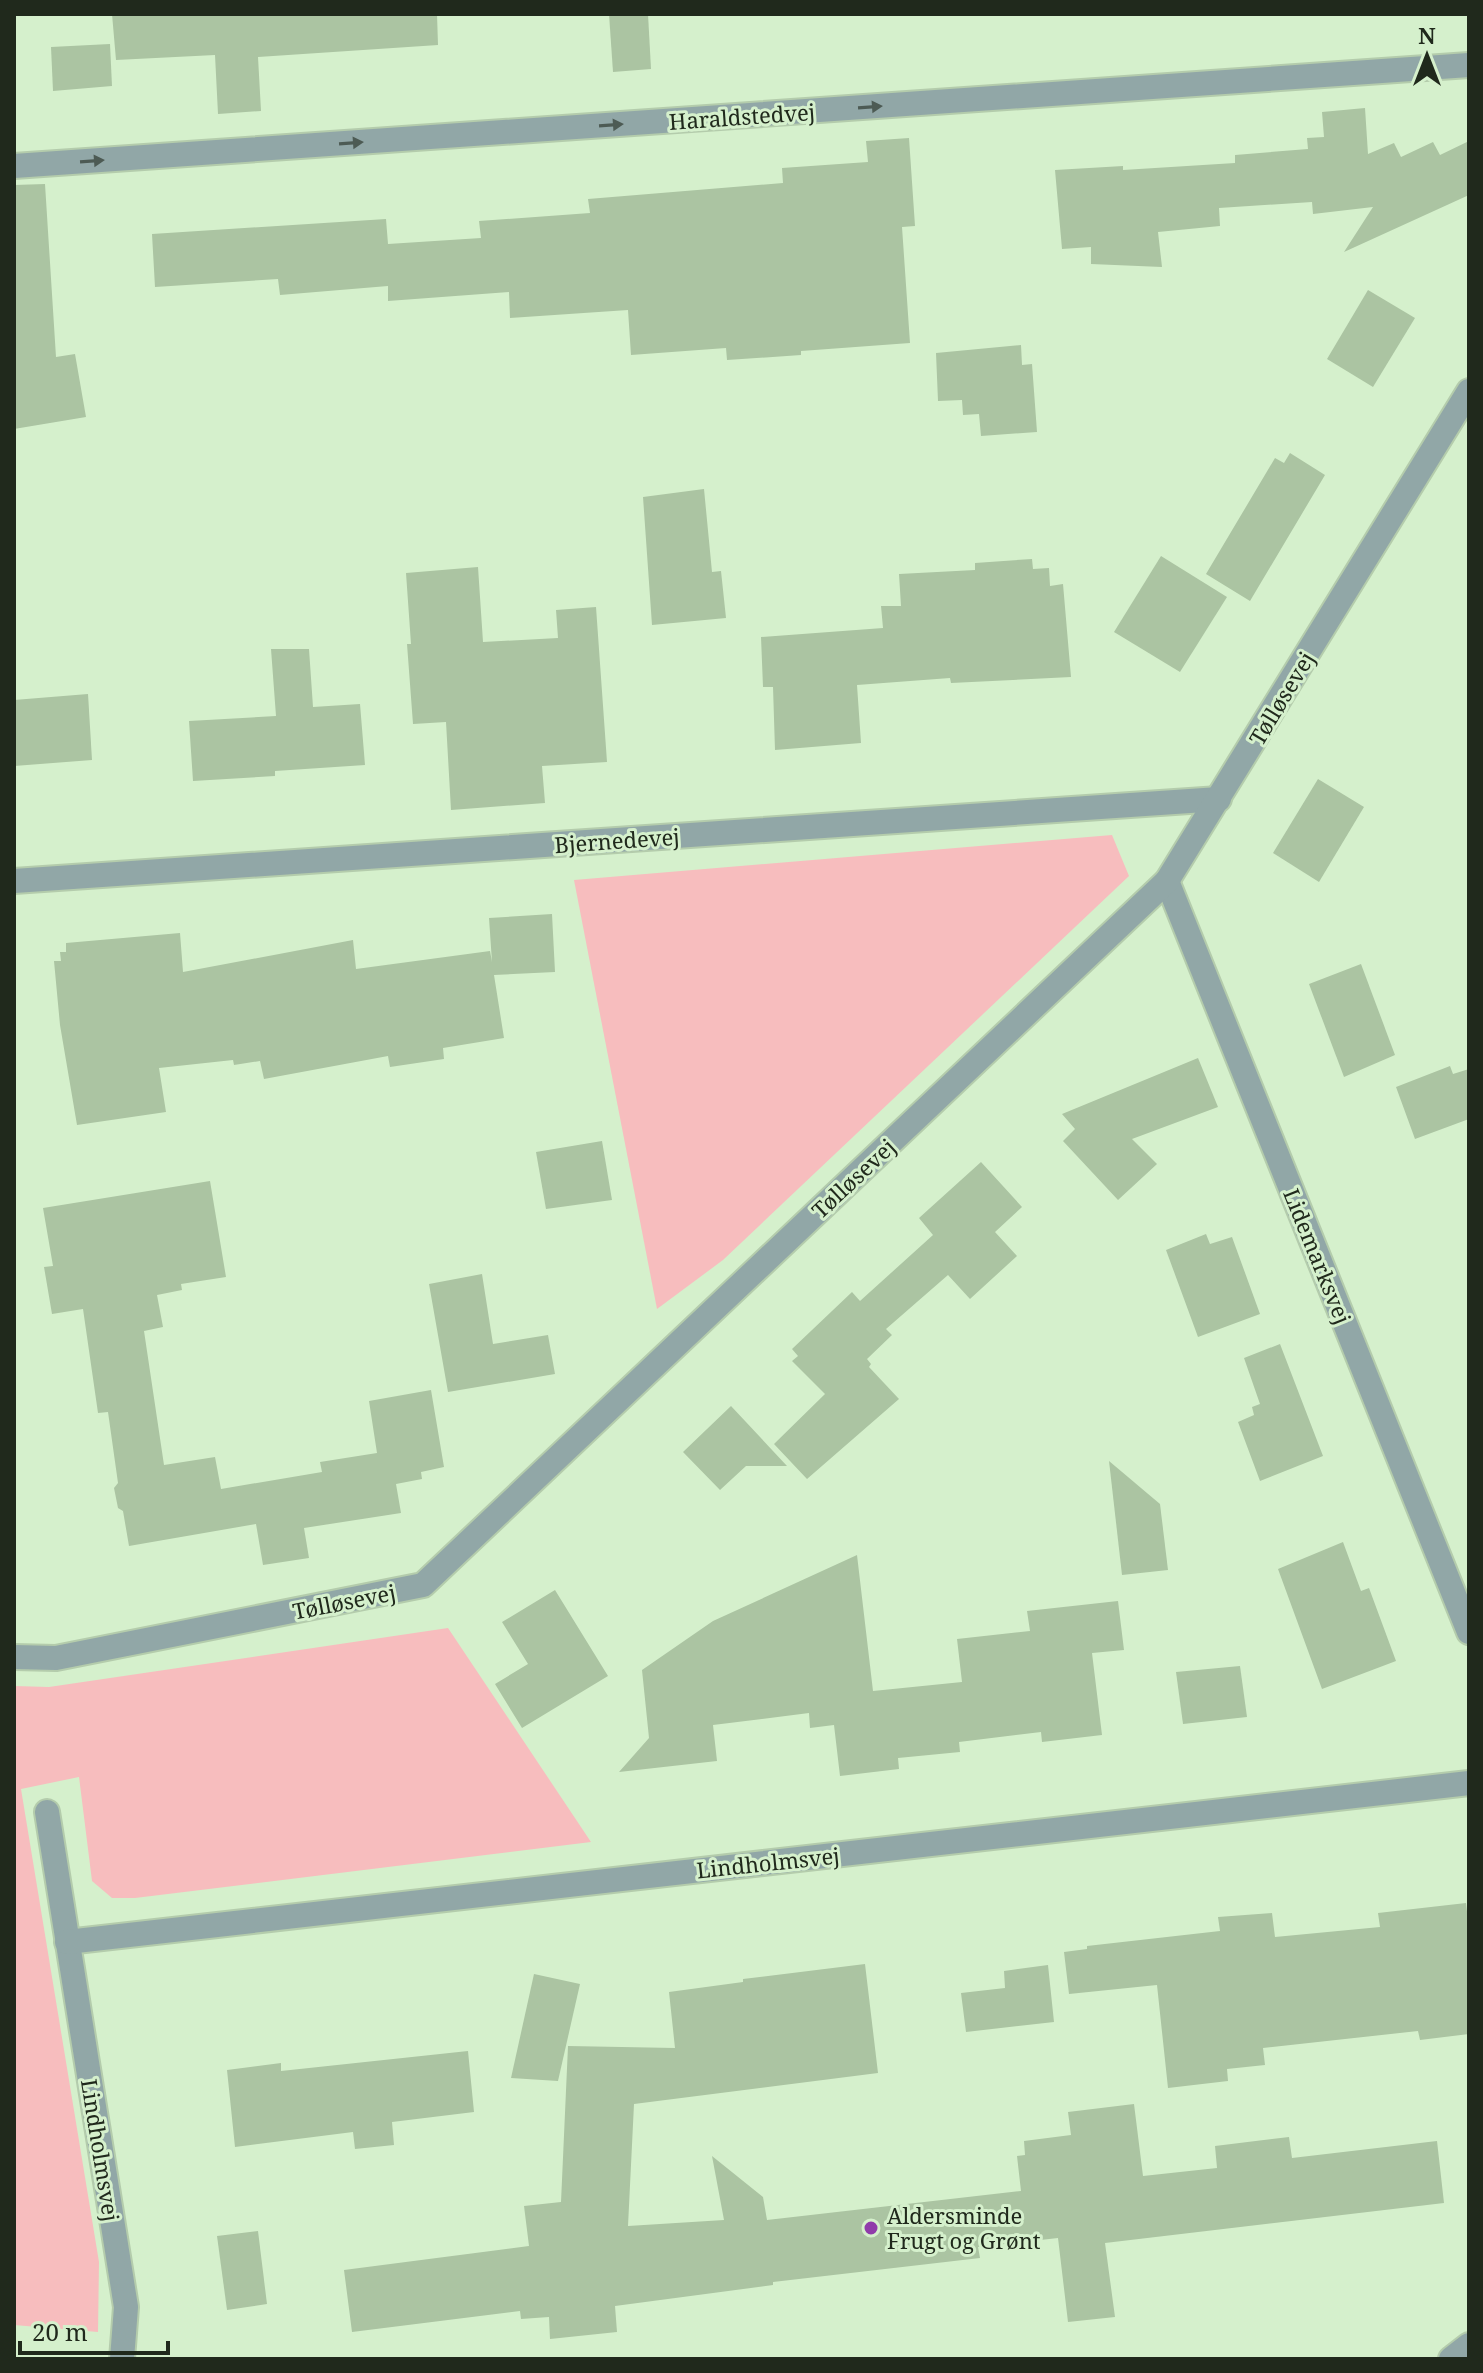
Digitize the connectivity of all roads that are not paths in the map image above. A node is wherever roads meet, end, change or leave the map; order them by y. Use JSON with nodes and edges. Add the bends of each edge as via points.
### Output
{"nodes":[{"id":1,"x":1469,"y":65,"type":"edge"},
{"id":2,"x":14,"y":166,"type":"edge"},
{"id":3,"x":1469,"y":391,"type":"edge"},
{"id":4,"x":1219,"y":799,"type":"junction"},
{"id":5,"x":14,"y":881,"type":"edge"},
{"id":6,"x":1167,"y":881,"type":"junction"},
{"id":7,"x":1469,"y":1632,"type":"edge"},
{"id":8,"x":14,"y":1657,"type":"edge"},
{"id":9,"x":1469,"y":1783,"type":"edge"},
{"id":10,"x":47,"y":1812,"type":"dead end"},
{"id":11,"x":67,"y":1942,"type":"junction"},
{"id":12,"x":1469,"y":2345,"type":"edge"},
{"id":13,"x":122,"y":2359,"type":"edge"},
{"id":14,"x":1451,"y":2359,"type":"edge"}],
"edges":[{"from":2,"to":1,"type":"street","name":"Haraldstedvej","one_way":true},
{"from":3,"to":4,"type":"street","name":"Tølløsevej"},
{"from":4,"to":5,"type":"street","name":"Bjernedevej"},
{"from":4,"to":6,"type":"street","name":"Tølløsevej"},
{"from":6,"to":7,"type":"street","name":"Lidemarksvej"},
{"from":6,"to":8,"type":"street","name":"Tølløsevej","via":[[423,1585],[56,1658]]},
{"from":9,"to":11,"type":"street","name":"Lindholmsvej"},
{"from":10,"to":11,"type":"street","name":"Lindholmsvej"},
{"from":11,"to":13,"type":"street","name":"Lindholmsvej","via":[[126,2307]]},
{"from":12,"to":14,"type":"street"}]}
